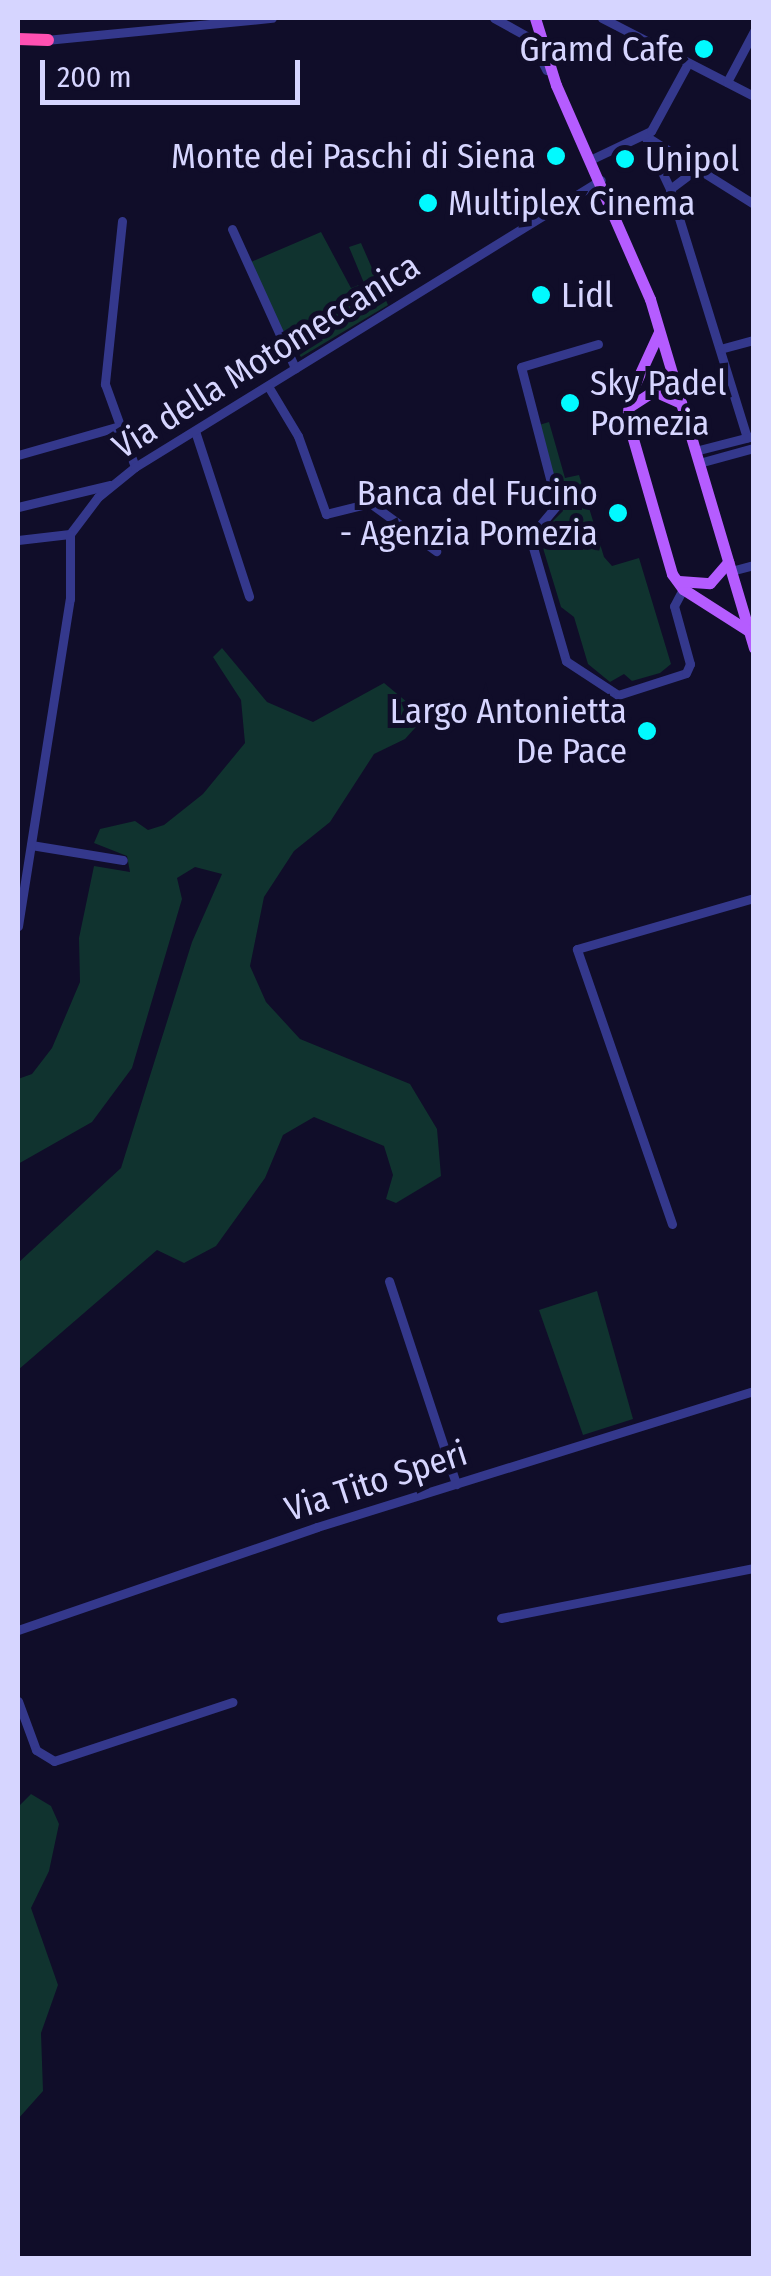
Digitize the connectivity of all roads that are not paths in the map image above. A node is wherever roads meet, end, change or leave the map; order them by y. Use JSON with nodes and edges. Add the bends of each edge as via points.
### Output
{"nodes":[{"id":1,"x":272,"y":18,"type":"edge"},
{"id":2,"x":494,"y":18,"type":"edge"},
{"id":3,"x":535,"y":18,"type":"edge"},
{"id":4,"x":602,"y":18,"type":"edge"},
{"id":5,"x":754,"y":30,"type":"edge"},
{"id":6,"x":48,"y":40,"type":"joint"},
{"id":7,"x":18,"y":42,"type":"edge"},
{"id":8,"x":688,"y":63,"type":"junction"},
{"id":9,"x":727,"y":82,"type":"junction"},
{"id":10,"x":555,"y":83,"type":"junction"},
{"id":11,"x":754,"y":96,"type":"edge"},
{"id":12,"x":645,"y":136,"type":"junction"},
{"id":13,"x":592,"y":159,"type":"junction"},
{"id":14,"x":694,"y":170,"type":"junction"},
{"id":15,"x":601,"y":180,"type":"junction"},
{"id":16,"x":670,"y":189,"type":"junction"},
{"id":17,"x":754,"y":204,"type":"edge"},
{"id":18,"x":122,"y":221,"type":"dead end"},
{"id":19,"x":232,"y":228,"type":"dead end"},
{"id":20,"x":660,"y":332,"type":"junction"},
{"id":21,"x":754,"y":340,"type":"edge"},
{"id":22,"x":598,"y":344,"type":"dead end"},
{"id":23,"x":720,"y":349,"type":"junction"},
{"id":24,"x":295,"y":368,"type":"junction"},
{"id":25,"x":673,"y":375,"type":"junction"},
{"id":26,"x":638,"y":377,"type":"junction"},
{"id":27,"x":268,"y":386,"type":"junction"},
{"id":28,"x":681,"y":402,"type":"junction"},
{"id":29,"x":627,"y":409,"type":"junction"},
{"id":30,"x":116,"y":427,"type":"junction"},
{"id":31,"x":195,"y":431,"type":"junction"},
{"id":32,"x":750,"y":437,"type":"edge"},
{"id":33,"x":754,"y":448,"type":"edge"},
{"id":34,"x":18,"y":455,"type":"edge"},
{"id":35,"x":697,"y":457,"type":"junction"},
{"id":36,"x":135,"y":467,"type":"junction"},
{"id":37,"x":113,"y":484,"type":"junction"},
{"id":38,"x":18,"y":506,"type":"edge"},
{"id":39,"x":70,"y":534,"type":"junction"},
{"id":40,"x":18,"y":540,"type":"edge"},
{"id":41,"x":436,"y":551,"type":"dead end"},
{"id":42,"x":754,"y":564,"type":"edge"},
{"id":43,"x":729,"y":566,"type":"junction"},
{"id":44,"x":679,"y":584,"type":"junction"},
{"id":45,"x":736,"y":591,"type":"junction"},
{"id":46,"x":249,"y":596,"type":"dead end"},
{"id":47,"x":722,"y":610,"type":"junction"},
{"id":48,"x":742,"y":612,"type":"junction"},
{"id":49,"x":748,"y":632,"type":"junction"},
{"id":50,"x":754,"y":648,"type":"edge"},
{"id":51,"x":30,"y":845,"type":"junction"},
{"id":52,"x":122,"y":860,"type":"dead end"},
{"id":53,"x":754,"y":898,"type":"edge"},
{"id":54,"x":18,"y":926,"type":"edge"},
{"id":55,"x":672,"y":1224,"type":"dead end"},
{"id":56,"x":389,"y":1281,"type":"dead end"},
{"id":57,"x":754,"y":1391,"type":"edge"},
{"id":58,"x":456,"y":1484,"type":"junction"},
{"id":59,"x":754,"y":1568,"type":"edge"},
{"id":60,"x":501,"y":1618,"type":"dead end"},
{"id":61,"x":18,"y":1630,"type":"edge"},
{"id":62,"x":18,"y":1701,"type":"edge"},
{"id":63,"x":232,"y":1702,"type":"dead end"}],
"edges":[{"from":1,"to":6,"type":"street"},
{"from":2,"to":10,"type":"street","via":[[530,38]]},
{"from":3,"to":10,"type":"main road"},
{"from":4,"to":8,"type":"street"},
{"from":5,"to":9,"type":"street"},
{"from":6,"to":7,"type":"highway"},
{"from":8,"to":9,"type":"street"},
{"from":8,"to":12,"type":"street"},
{"from":9,"to":11,"type":"street"},
{"from":10,"to":13,"type":"main road"},
{"from":12,"to":13,"type":"street"},
{"from":12,"to":14,"type":"street"},
{"from":12,"to":16,"type":"street"},
{"from":13,"to":15,"type":"main road"},
{"from":14,"to":16,"type":"street"},
{"from":14,"to":17,"type":"street"},
{"from":15,"to":20,"type":"main road"},
{"from":15,"to":24,"type":"street","name":"Via della Motomeccanica"},
{"from":16,"to":23,"type":"street"},
{"from":18,"to":30,"type":"street","via":[[105,384]]},
{"from":19,"to":24,"type":"street"},
{"from":20,"to":25,"type":"main road"},
{"from":20,"to":26,"type":"main road"},
{"from":21,"to":23,"type":"street"},
{"from":22,"to":44,"type":"street","via":[[521,367],[557,504],[530,537],[566,661],[618,695],[686,673],[674,606]]},
{"from":23,"to":32,"type":"street"},
{"from":24,"to":27,"type":"street","name":"Via della Motomeccanica"},
{"from":25,"to":26,"type":"main road","via":[[652,368]]},
{"from":25,"to":28,"type":"main road"},
{"from":26,"to":29,"type":"main road"},
{"from":27,"to":31,"type":"street","name":"Via della Motomeccanica"},
{"from":27,"to":41,"type":"street","via":[[296,431],[326,514],[370,503]]},
{"from":28,"to":29,"type":"main road","via":[[650,392]]},
{"from":28,"to":35,"type":"main road"},
{"from":29,"to":44,"type":"main road"},
{"from":30,"to":34,"type":"street"},
{"from":30,"to":36,"type":"street"},
{"from":31,"to":36,"type":"street","name":"Via della Motomeccanica"},
{"from":31,"to":46,"type":"street"},
{"from":32,"to":35,"type":"street"},
{"from":33,"to":35,"type":"street"},
{"from":35,"to":43,"type":"main road"},
{"from":36,"to":37,"type":"street","name":"Via della Motomeccanica"},
{"from":37,"to":38,"type":"street","name":"Via della Motomeccanica"},
{"from":37,"to":39,"type":"street","name":"Via della Motomeccanica"},
{"from":39,"to":40,"type":"street"},
{"from":39,"to":51,"type":"street","via":[[70,599]]},
{"from":42,"to":43,"type":"street"},
{"from":43,"to":44,"type":"main road","via":[[710,584]]},
{"from":43,"to":45,"type":"main road"},
{"from":44,"to":47,"type":"main road"},
{"from":45,"to":47,"type":"main road"},
{"from":45,"to":48,"type":"main road"},
{"from":47,"to":48,"type":"main road"},
{"from":47,"to":49,"type":"main road"},
{"from":48,"to":49,"type":"main road"},
{"from":49,"to":50,"type":"main road"},
{"from":51,"to":52,"type":"street"},
{"from":51,"to":54,"type":"street"},
{"from":53,"to":55,"type":"street","via":[[576,948]]},
{"from":56,"to":58,"type":"street"},
{"from":57,"to":58,"type":"street","name":"Via Tito Speri"},
{"from":58,"to":61,"type":"street","name":"Via Tito Speri"},
{"from":59,"to":60,"type":"street"},
{"from":62,"to":63,"type":"street","via":[[38,1752],[54,1761]]}]}
